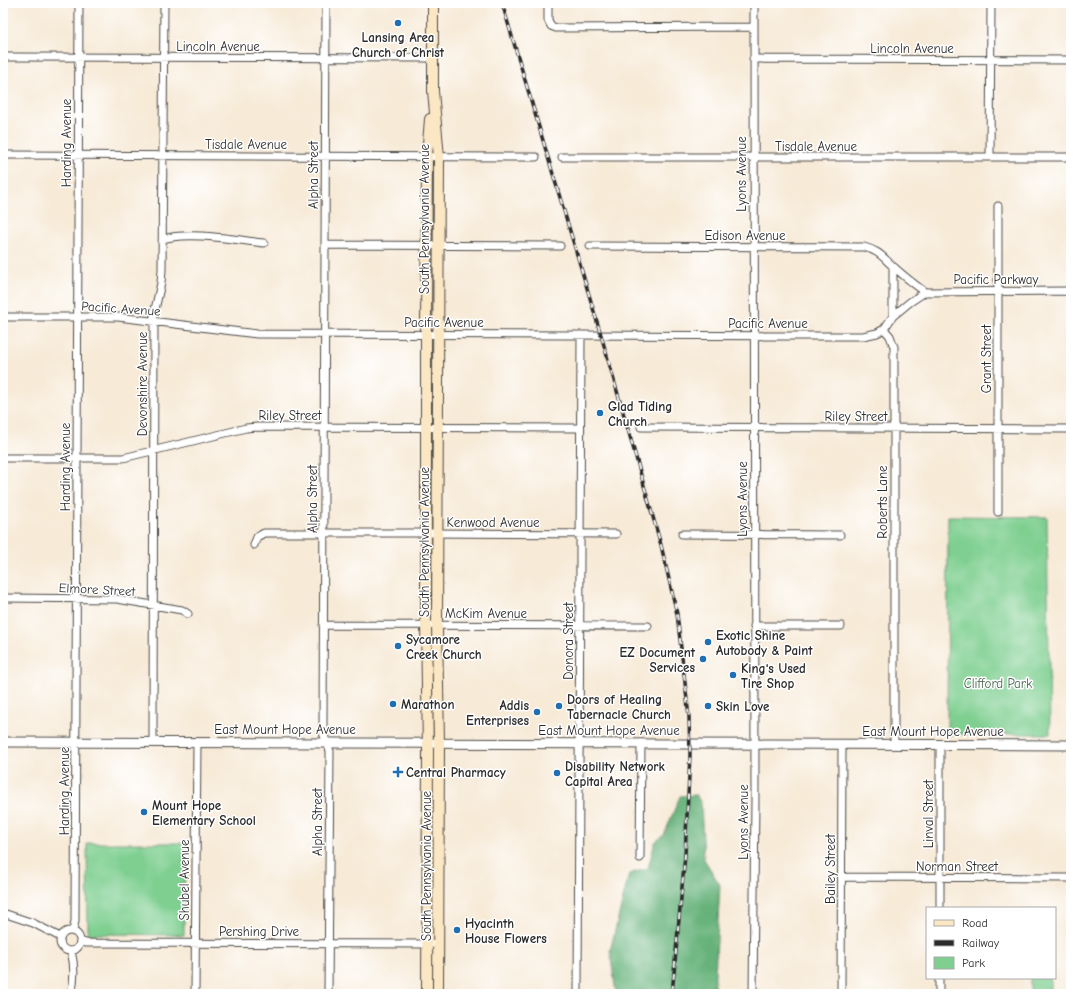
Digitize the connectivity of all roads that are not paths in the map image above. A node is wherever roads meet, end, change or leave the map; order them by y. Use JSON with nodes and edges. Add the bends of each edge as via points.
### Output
{"nodes":[{"id":1,"x":79,"y":3,"type":"edge"},
{"id":2,"x":164,"y":3,"type":"edge"},
{"id":3,"x":326,"y":3,"type":"edge"},
{"id":4,"x":433,"y":3,"type":"edge"},
{"id":5,"x":548,"y":3,"type":"edge"},
{"id":6,"x":754,"y":3,"type":"edge"},
{"id":7,"x":991,"y":3,"type":"edge"},
{"id":8,"x":754,"y":27,"type":"junction"},
{"id":9,"x":3,"y":57,"type":"edge"},
{"id":10,"x":79,"y":57,"type":"junction"},
{"id":11,"x":164,"y":58,"type":"junction"},
{"id":12,"x":325,"y":58,"type":"junction"},
{"id":13,"x":432,"y":58,"type":"junction"},
{"id":14,"x":753,"y":59,"type":"junction"},
{"id":15,"x":990,"y":60,"type":"junction"},
{"id":16,"x":1071,"y":60,"type":"edge"},
{"id":17,"x":433,"y":91,"type":"junction"},
{"id":18,"x":3,"y":155,"type":"edge"},
{"id":19,"x":78,"y":155,"type":"junction"},
{"id":20,"x":163,"y":156,"type":"junction"},
{"id":21,"x":325,"y":156,"type":"junction"},
{"id":22,"x":427,"y":156,"type":"junction"},
{"id":23,"x":439,"y":157,"type":"junction"},
{"id":24,"x":536,"y":157,"type":"dead end"},
{"id":25,"x":562,"y":157,"type":"dead end"},
{"id":26,"x":990,"y":157,"type":"junction"},
{"id":27,"x":1071,"y":157,"type":"edge"},
{"id":28,"x":753,"y":158,"type":"junction"},
{"id":29,"x":998,"y":206,"type":"dead end"},
{"id":30,"x":163,"y":239,"type":"junction"},
{"id":31,"x":264,"y":243,"type":"dead end"},
{"id":32,"x":325,"y":246,"type":"junction"},
{"id":33,"x":427,"y":246,"type":"junction"},
{"id":34,"x":438,"y":246,"type":"junction"},
{"id":35,"x":560,"y":246,"type":"dead end"},
{"id":36,"x":590,"y":246,"type":"dead end"},
{"id":37,"x":753,"y":247,"type":"junction"},
{"id":38,"x":893,"y":266,"type":"junction"},
{"id":39,"x":1070,"y":291,"type":"edge"},
{"id":40,"x":925,"y":292,"type":"junction"},
{"id":41,"x":998,"y":292,"type":"junction"},
{"id":42,"x":893,"y":316,"type":"junction"},
{"id":43,"x":3,"y":317,"type":"edge"},
{"id":44,"x":78,"y":317,"type":"junction"},
{"id":45,"x":154,"y":321,"type":"junction"},
{"id":46,"x":884,"y":329,"type":"junction"},
{"id":47,"x":426,"y":334,"type":"junction"},
{"id":48,"x":437,"y":334,"type":"junction"},
{"id":49,"x":324,"y":335,"type":"junction"},
{"id":50,"x":581,"y":335,"type":"junction"},
{"id":51,"x":754,"y":335,"type":"junction"},
{"id":52,"x":324,"y":427,"type":"junction"},
{"id":53,"x":427,"y":427,"type":"junction"},
{"id":54,"x":437,"y":427,"type":"junction"},
{"id":55,"x":641,"y":427,"type":"dead end"},
{"id":56,"x":754,"y":427,"type":"junction"},
{"id":57,"x":580,"y":428,"type":"junction"},
{"id":58,"x":894,"y":428,"type":"junction"},
{"id":59,"x":998,"y":429,"type":"junction"},
{"id":60,"x":1071,"y":429,"type":"edge"},
{"id":61,"x":153,"y":450,"type":"junction"},
{"id":62,"x":3,"y":458,"type":"edge"},
{"id":63,"x":77,"y":458,"type":"junction"},
{"id":64,"x":998,"y":512,"type":"dead end"},
{"id":65,"x":426,"y":533,"type":"junction"},
{"id":66,"x":438,"y":533,"type":"junction"},
{"id":67,"x":324,"y":534,"type":"junction"},
{"id":68,"x":580,"y":534,"type":"junction"},
{"id":69,"x":616,"y":534,"type":"dead end"},
{"id":70,"x":682,"y":534,"type":"dead end"},
{"id":71,"x":754,"y":534,"type":"junction"},
{"id":72,"x":840,"y":535,"type":"dead end"},
{"id":73,"x":254,"y":545,"type":"dead end"},
{"id":74,"x":3,"y":598,"type":"edge"},
{"id":75,"x":77,"y":598,"type":"junction"},
{"id":76,"x":153,"y":605,"type":"junction"},
{"id":77,"x":188,"y":614,"type":"dead end"},
{"id":78,"x":323,"y":625,"type":"junction"},
{"id":79,"x":426,"y":625,"type":"junction"},
{"id":80,"x":437,"y":625,"type":"junction"},
{"id":81,"x":580,"y":626,"type":"junction"},
{"id":82,"x":648,"y":626,"type":"dead end"},
{"id":83,"x":754,"y":626,"type":"junction"},
{"id":84,"x":842,"y":626,"type":"dead end"},
{"id":85,"x":3,"y":742,"type":"edge"},
{"id":86,"x":76,"y":742,"type":"junction"},
{"id":87,"x":153,"y":742,"type":"junction"},
{"id":88,"x":197,"y":742,"type":"junction"},
{"id":89,"x":326,"y":742,"type":"junction"},
{"id":90,"x":428,"y":743,"type":"junction"},
{"id":91,"x":439,"y":743,"type":"junction"},
{"id":92,"x":579,"y":743,"type":"junction"},
{"id":93,"x":641,"y":743,"type":"junction"},
{"id":94,"x":894,"y":743,"type":"junction"},
{"id":95,"x":755,"y":744,"type":"junction"},
{"id":96,"x":842,"y":744,"type":"junction"},
{"id":97,"x":940,"y":744,"type":"junction"},
{"id":98,"x":1071,"y":745,"type":"edge"},
{"id":99,"x":640,"y":858,"type":"dead end"},
{"id":100,"x":842,"y":877,"type":"junction"},
{"id":101,"x":940,"y":878,"type":"junction"},
{"id":102,"x":1071,"y":878,"type":"edge"},
{"id":103,"x":940,"y":907,"type":"edge"},
{"id":104,"x":3,"y":913,"type":"edge"},
{"id":105,"x":73,"y":931,"type":"junction"},
{"id":106,"x":60,"y":937,"type":"junction"},
{"id":107,"x":80,"y":941,"type":"junction"},
{"id":108,"x":196,"y":943,"type":"junction"},
{"id":109,"x":329,"y":943,"type":"junction"},
{"id":110,"x":427,"y":944,"type":"junction"},
{"id":111,"x":438,"y":944,"type":"junction"},
{"id":112,"x":71,"y":951,"type":"junction"},
{"id":113,"x":939,"y":979,"type":"edge"},
{"id":114,"x":71,"y":994,"type":"edge"},
{"id":115,"x":195,"y":994,"type":"edge"},
{"id":116,"x":328,"y":994,"type":"edge"},
{"id":117,"x":427,"y":994,"type":"edge"},
{"id":118,"x":438,"y":994,"type":"edge"},
{"id":119,"x":578,"y":994,"type":"edge"},
{"id":120,"x":753,"y":994,"type":"edge"},
{"id":121,"x":841,"y":994,"type":"edge"},
{"id":122,"x":939,"y":994,"type":"edge"}],
"edges":[{"from":1,"to":10,"type":"street","name":"Harding Avenue"},
{"from":2,"to":11,"type":"street","name":"Devonshire Avenue"},
{"from":3,"to":12,"type":"street","name":"Alpha Street"},
{"from":4,"to":13,"type":"main road","name":"South Pennsylvania Avenue"},
{"from":5,"to":8,"type":"street","via":[[548,20],[551,26],[556,28]]},
{"from":6,"to":8,"type":"street","name":"Lyons Avenue"},
{"from":7,"to":15,"type":"street"},
{"from":8,"to":14,"type":"street","name":"Lyons Avenue"},
{"from":9,"to":10,"type":"street","name":"Lincoln Avenue"},
{"from":10,"to":11,"type":"street","name":"Lincoln Avenue"},
{"from":10,"to":19,"type":"street","name":"Harding Avenue"},
{"from":11,"to":12,"type":"street","name":"Lincoln Avenue"},
{"from":11,"to":20,"type":"street","name":"Devonshire Avenue"},
{"from":12,"to":13,"type":"street","name":"Lincoln Avenue"},
{"from":12,"to":21,"type":"street","name":"Alpha Street"},
{"from":13,"to":17,"type":"main road","name":"South Pennsylvania Avenue"},
{"from":14,"to":15,"type":"street","name":"Lincoln Avenue"},
{"from":14,"to":28,"type":"street","name":"Lyons Avenue"},
{"from":15,"to":16,"type":"street","name":"Lincoln Avenue"},
{"from":15,"to":26,"type":"street"},
{"from":17,"to":22,"type":"main road","name":"South Pennsylvania Avenue"},
{"from":17,"to":23,"type":"main road","name":"South Pennsylvania Avenue"},
{"from":18,"to":19,"type":"street","name":"Tisdale Avenue"},
{"from":19,"to":20,"type":"street","name":"Tisdale Avenue"},
{"from":19,"to":44,"type":"street","name":"Harding Avenue"},
{"from":20,"to":21,"type":"street","name":"Tisdale Avenue"},
{"from":20,"to":30,"type":"street","name":"Devonshire Avenue"},
{"from":21,"to":22,"type":"street","name":"Tisdale Avenue"},
{"from":21,"to":32,"type":"street","name":"Alpha Street"},
{"from":22,"to":23,"type":"street","name":"Tisdale Avenue"},
{"from":22,"to":33,"type":"main road","name":"South Pennsylvania Avenue"},
{"from":23,"to":24,"type":"street","name":"Tisdale Avenue"},
{"from":23,"to":34,"type":"main road","name":"South Pennsylvania Avenue"},
{"from":25,"to":28,"type":"street","name":"Tisdale Avenue"},
{"from":26,"to":27,"type":"street","name":"Tisdale Avenue"},
{"from":26,"to":28,"type":"street","name":"Tisdale Avenue"},
{"from":28,"to":37,"type":"street","name":"Lyons Avenue"},
{"from":29,"to":41,"type":"street","name":"Grant Street"},
{"from":30,"to":31,"type":"street","via":[[204,236]]},
{"from":30,"to":45,"type":"street","name":"Devonshire Avenue","via":[[161,283]]},
{"from":32,"to":33,"type":"street"},
{"from":32,"to":49,"type":"street","name":"Alpha Street"},
{"from":33,"to":34,"type":"street"},
{"from":33,"to":47,"type":"main road","name":"South Pennsylvania Avenue"},
{"from":34,"to":35,"type":"street"},
{"from":34,"to":48,"type":"main road","name":"South Pennsylvania Avenue"},
{"from":36,"to":37,"type":"street","name":"Edison Avenue"},
{"from":37,"to":38,"type":"street","name":"Edison Avenue","via":[[864,247],[879,253]]},
{"from":37,"to":51,"type":"street","name":"Lyons Avenue"},
{"from":38,"to":40,"type":"street"},
{"from":38,"to":42,"type":"street"},
{"from":39,"to":41,"type":"street","name":"Pacific Parkway"},
{"from":40,"to":41,"type":"street","name":"Pacific Parkway"},
{"from":40,"to":42,"type":"street"},
{"from":41,"to":59,"type":"street","name":"Grant Street"},
{"from":42,"to":46,"type":"street"},
{"from":43,"to":44,"type":"street","name":"Pacific Avenue"},
{"from":44,"to":45,"type":"street","name":"Pacific Avenue"},
{"from":44,"to":63,"type":"street","name":"Harding Avenue"},
{"from":45,"to":49,"type":"street","name":"Pacific Avenue","via":[[243,333]]},
{"from":45,"to":61,"type":"street","name":"Devonshire Avenue"},
{"from":46,"to":51,"type":"street","name":"Pacific Avenue","via":[[863,336]]},
{"from":46,"to":58,"type":"street","name":"Roberts Lane","via":[[894,347]]},
{"from":47,"to":48,"type":"street","name":"Pacific Avenue"},
{"from":47,"to":49,"type":"street","name":"Pacific Avenue"},
{"from":47,"to":53,"type":"main road","name":"South Pennsylvania Avenue"},
{"from":48,"to":50,"type":"street","name":"Pacific Avenue"},
{"from":48,"to":54,"type":"main road","name":"South Pennsylvania Avenue"},
{"from":49,"to":52,"type":"street","name":"Alpha Street"},
{"from":50,"to":51,"type":"street","name":"Pacific Avenue"},
{"from":50,"to":57,"type":"street","name":"Donora Street"},
{"from":51,"to":56,"type":"street","name":"Lyons Avenue"},
{"from":52,"to":53,"type":"street","name":"Riley Street"},
{"from":52,"to":61,"type":"street","name":"Riley Street","via":[[246,428]]},
{"from":52,"to":67,"type":"street","name":"Alpha Street"},
{"from":53,"to":54,"type":"street","name":"Riley Street"},
{"from":53,"to":65,"type":"main road","name":"South Pennsylvania Avenue"},
{"from":54,"to":57,"type":"street","name":"Riley Street"},
{"from":54,"to":66,"type":"main road","name":"South Pennsylvania Avenue"},
{"from":55,"to":56,"type":"street","name":"Riley Street"},
{"from":56,"to":58,"type":"street","name":"Riley Street"},
{"from":56,"to":71,"type":"street","name":"Lyons Avenue"},
{"from":57,"to":68,"type":"street","name":"Donora Street"},
{"from":58,"to":59,"type":"street","name":"Riley Street"},
{"from":58,"to":94,"type":"street","name":"Roberts Lane"},
{"from":59,"to":60,"type":"street","name":"Riley Street"},
{"from":59,"to":64,"type":"street","name":"Grant Street"},
{"from":61,"to":63,"type":"street","name":"Riley Street","via":[[123,458]]},
{"from":61,"to":76,"type":"street","name":"Devonshire Avenue"},
{"from":62,"to":63,"type":"street","name":"Riley Street"},
{"from":63,"to":75,"type":"street","name":"Harding Avenue"},
{"from":65,"to":66,"type":"street","name":"Kenwood Avenue"},
{"from":65,"to":67,"type":"street","name":"Kenwood Avenue"},
{"from":65,"to":79,"type":"main road","name":"South Pennsylvania Avenue"},
{"from":66,"to":68,"type":"street","name":"Kenwood Avenue"},
{"from":66,"to":80,"type":"main road","name":"South Pennsylvania Avenue"},
{"from":67,"to":73,"type":"street","name":"Kenwood Avenue","via":[[264,533],[257,537]]},
{"from":67,"to":78,"type":"street","name":"Alpha Street"},
{"from":68,"to":69,"type":"street","name":"Kenwood Avenue"},
{"from":68,"to":81,"type":"street","name":"Donora Street"},
{"from":70,"to":71,"type":"street"},
{"from":71,"to":72,"type":"street"},
{"from":71,"to":83,"type":"street","name":"Lyons Avenue"},
{"from":74,"to":75,"type":"street","name":"Elmore Street"},
{"from":75,"to":76,"type":"street","name":"Elmore Street","via":[[117,599]]},
{"from":75,"to":86,"type":"street","name":"Harding Avenue"},
{"from":76,"to":77,"type":"street","name":"Elmore Street","via":[[182,610]]},
{"from":76,"to":87,"type":"street","name":"Devonshire Avenue"},
{"from":78,"to":79,"type":"street","name":"McKim Avenue"},
{"from":78,"to":89,"type":"street","name":"Alpha Street","via":[[323,733]]},
{"from":79,"to":80,"type":"street","name":"McKim Avenue"},
{"from":79,"to":90,"type":"main road","name":"South Pennsylvania Avenue"},
{"from":80,"to":81,"type":"street","name":"McKim Avenue"},
{"from":80,"to":91,"type":"main road","name":"South Pennsylvania Avenue"},
{"from":81,"to":82,"type":"street","name":"McKim Avenue"},
{"from":81,"to":92,"type":"street","name":"Donora Street"},
{"from":83,"to":84,"type":"street"},
{"from":83,"to":95,"type":"street","name":"Lyons Avenue"},
{"from":85,"to":86,"type":"street","name":"East Mount Hope Avenue"},
{"from":86,"to":87,"type":"street","name":"East Mount Hope Avenue"},
{"from":86,"to":105,"type":"street","name":"Harding Avenue"},
{"from":87,"to":88,"type":"street","name":"East Mount Hope Avenue"},
{"from":88,"to":89,"type":"street","name":"East Mount Hope Avenue"},
{"from":88,"to":108,"type":"street","name":"Shubel Avenue"},
{"from":89,"to":90,"type":"street","name":"East Mount Hope Avenue"},
{"from":89,"to":109,"type":"street","name":"Alpha Street","via":[[330,751]]},
{"from":90,"to":91,"type":"street","name":"East Mount Hope Avenue"},
{"from":90,"to":110,"type":"main road","name":"South Pennsylvania Avenue"},
{"from":91,"to":92,"type":"street","name":"East Mount Hope Avenue"},
{"from":91,"to":111,"type":"main road","name":"South Pennsylvania Avenue"},
{"from":92,"to":93,"type":"street","name":"East Mount Hope Avenue"},
{"from":92,"to":119,"type":"street","name":"Donora Street"},
{"from":93,"to":95,"type":"street","name":"East Mount Hope Avenue"},
{"from":93,"to":99,"type":"street"},
{"from":94,"to":96,"type":"street","name":"East Mount Hope Avenue"},
{"from":94,"to":97,"type":"street","name":"East Mount Hope Avenue"},
{"from":95,"to":96,"type":"street","name":"East Mount Hope Avenue"},
{"from":95,"to":120,"type":"street","name":"Lyons Avenue"},
{"from":96,"to":100,"type":"street","name":"Bailey Street"},
{"from":97,"to":98,"type":"street","name":"East Mount Hope Avenue"},
{"from":97,"to":101,"type":"street","name":"Linval Street"},
{"from":100,"to":101,"type":"street","name":"Norman Street"},
{"from":100,"to":121,"type":"street","name":"Bailey Street"},
{"from":101,"to":102,"type":"street","name":"Norman Street"},
{"from":101,"to":103,"type":"street","name":"Linval Street"},
{"from":104,"to":106,"type":"street","via":[[33,923]]},
{"from":105,"to":106,"type":"street","via":[[66,931]]},
{"from":105,"to":107,"type":"street"},
{"from":106,"to":112,"type":"street","via":[[62,948]]},
{"from":107,"to":108,"type":"street","name":"Pershing Drive"},
{"from":107,"to":112,"type":"street"},
{"from":108,"to":109,"type":"street","name":"Pershing Drive"},
{"from":108,"to":115,"type":"street","name":"Shubel Avenue"},
{"from":109,"to":110,"type":"street","name":"Pershing Drive"},
{"from":109,"to":116,"type":"street","name":"Alpha Street"},
{"from":110,"to":111,"type":"street","name":"Pershing Drive"},
{"from":110,"to":117,"type":"main road","name":"South Pennsylvania Avenue"},
{"from":111,"to":118,"type":"main road","name":"South Pennsylvania Avenue"},
{"from":112,"to":114,"type":"street","via":[[74,965]]},
{"from":113,"to":122,"type":"street"}]}
